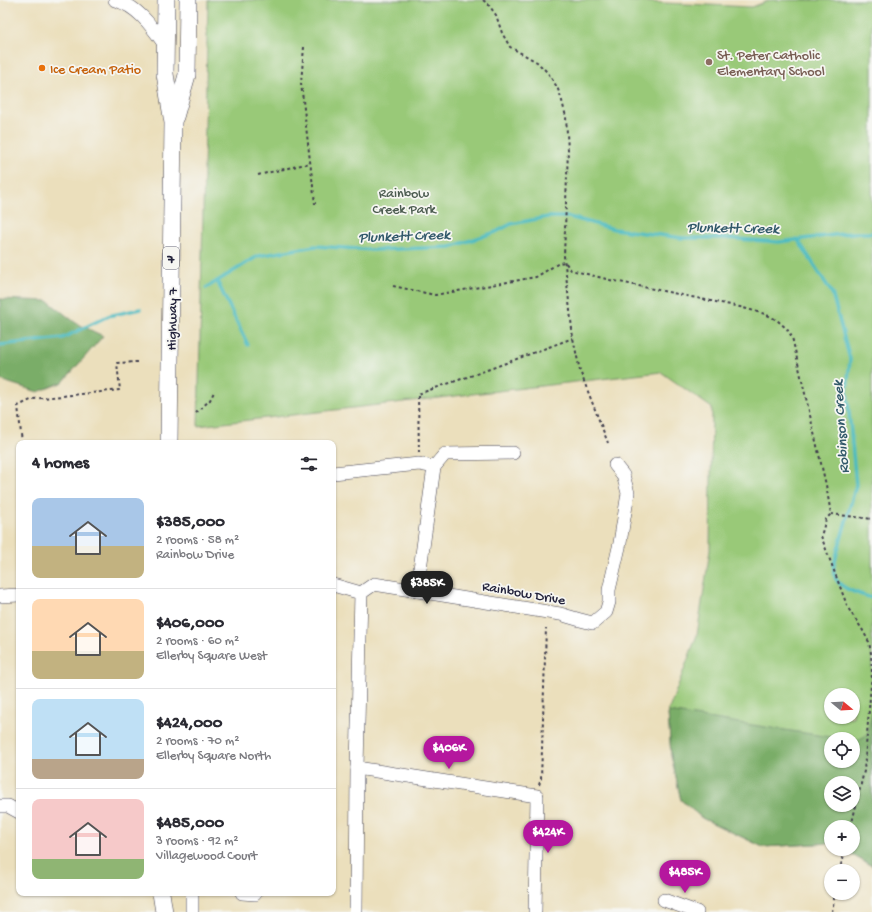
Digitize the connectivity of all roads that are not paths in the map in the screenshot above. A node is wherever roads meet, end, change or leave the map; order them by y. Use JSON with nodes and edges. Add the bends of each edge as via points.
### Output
{"nodes":[{"id":1,"x":115,"y":0,"type":"edge"},
{"id":2,"x":166,"y":0,"type":"edge"},
{"id":3,"x":185,"y":3,"type":"edge"},
{"id":4,"x":165,"y":45,"type":"junction"},
{"id":5,"x":173,"y":123,"type":"junction"},
{"id":6,"x":169,"y":440,"type":"edge"},
{"id":7,"x":513,"y":453,"type":"dead end"},
{"id":8,"x":615,"y":465,"type":"dead end"},
{"id":9,"x":434,"y":467,"type":"junction"},
{"id":10,"x":336,"y":473,"type":"edge"},
{"id":11,"x":336,"y":586,"type":"edge"},
{"id":12,"x":417,"y":591,"type":"junction"},
{"id":13,"x":362,"y":593,"type":"junction"},
{"id":14,"x":16,"y":595,"type":"edge"},
{"id":15,"x":0,"y":596,"type":"edge"},
{"id":16,"x":357,"y":768,"type":"junction"},
{"id":17,"x":0,"y":806,"type":"edge"},
{"id":18,"x":16,"y":810,"type":"edge"},
{"id":19,"x":161,"y":896,"type":"edge"},
{"id":20,"x":192,"y":896,"type":"edge"},
{"id":21,"x":664,"y":900,"type":"dead end"},
{"id":22,"x":164,"y":912,"type":"edge"},
{"id":23,"x":192,"y":912,"type":"edge"},
{"id":24,"x":356,"y":912,"type":"edge"},
{"id":25,"x":535,"y":912,"type":"edge"},
{"id":26,"x":697,"y":912,"type":"edge"}],
"edges":[{"from":1,"to":4,"type":"street","via":[[133,7],[142,15]]},
{"from":2,"to":4,"type":"main road","name":"Highway 7","number":"7"},
{"from":3,"to":5,"type":"main road","name":"Highway 7","number":"7","via":[[187,75]]},
{"from":4,"to":5,"type":"main road","name":"Highway 7","number":"7","via":[[165,74]]},
{"from":5,"to":6,"type":"main road","name":"Highway 7","number":"7"},
{"from":7,"to":9,"type":"street","via":[[445,454]]},
{"from":8,"to":12,"type":"street","name":"Rainbow Drive","via":[[623,475],[628,493],[609,590],[609,602],[606,612],[593,623],[560,614]]},
{"from":9,"to":10,"type":"street","via":[[419,464]]},
{"from":9,"to":12,"type":"street"},
{"from":11,"to":13,"type":"street"},
{"from":12,"to":13,"type":"street","name":"Rainbow Drive","via":[[374,584]]},
{"from":13,"to":16,"type":"street"},
{"from":14,"to":15,"type":"street"},
{"from":16,"to":24,"type":"street"},
{"from":16,"to":25,"type":"street","via":[[537,796]]},
{"from":17,"to":18,"type":"street","via":[[8,806]]},
{"from":19,"to":22,"type":"main road"},
{"from":20,"to":23,"type":"street"},
{"from":21,"to":26,"type":"street"}]}
